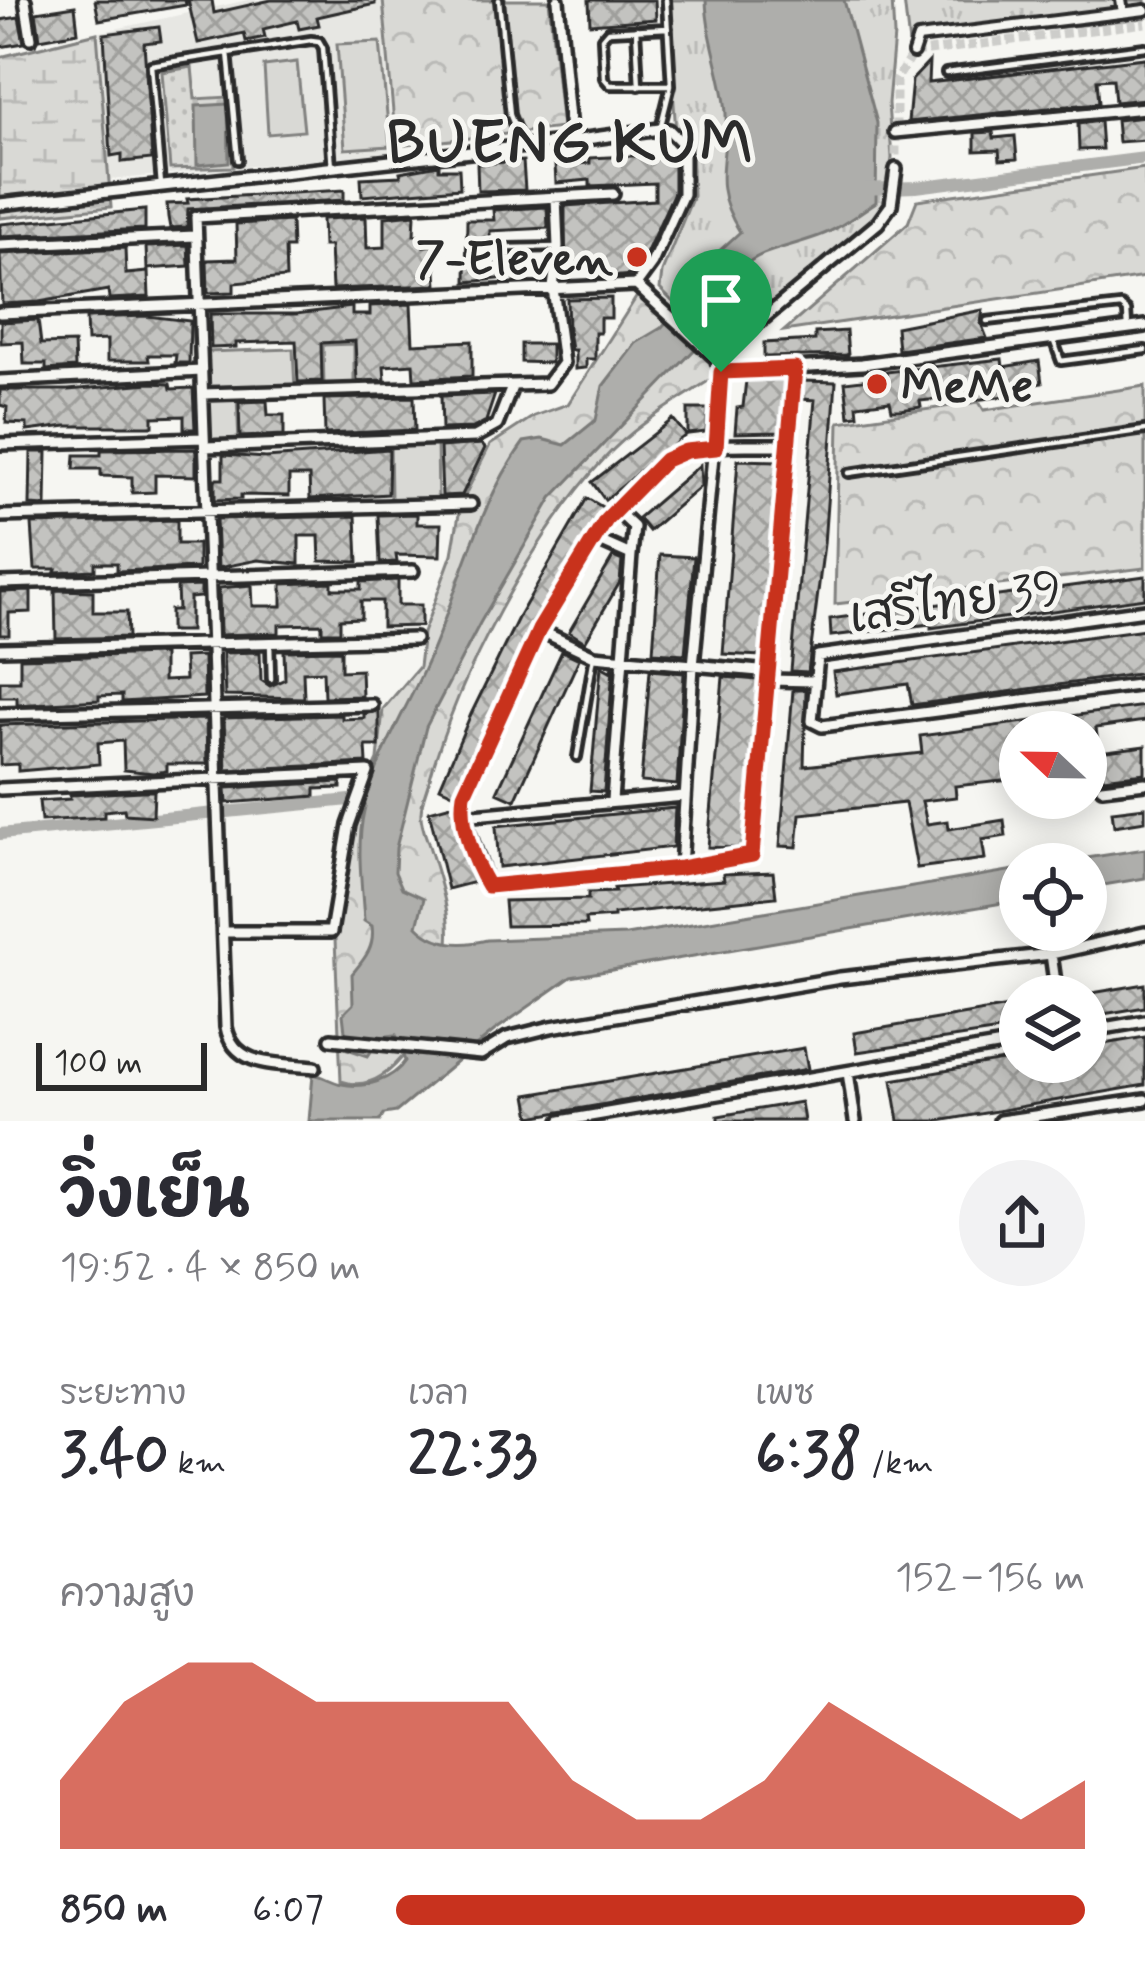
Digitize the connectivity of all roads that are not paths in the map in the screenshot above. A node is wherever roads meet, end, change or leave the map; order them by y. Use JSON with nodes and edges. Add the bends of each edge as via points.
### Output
{"nodes":[{"id":1,"x":25,"y":0,"type":"edge"},
{"id":2,"x":499,"y":0,"type":"edge"},
{"id":3,"x":558,"y":0,"type":"edge"},
{"id":4,"x":666,"y":0,"type":"edge"},
{"id":5,"x":1121,"y":0,"type":"edge"},
{"id":6,"x":1145,"y":10,"type":"edge"},
{"id":7,"x":1123,"y":12,"type":"junction"},
{"id":8,"x":668,"y":28,"type":"junction"},
{"id":9,"x":636,"y":29,"type":"junction"},
{"id":10,"x":32,"y":38,"type":"dead end"},
{"id":11,"x":1145,"y":47,"type":"edge"},
{"id":12,"x":228,"y":52,"type":"junction"},
{"id":13,"x":914,"y":53,"type":"dead end"},
{"id":14,"x":946,"y":73,"type":"dead end"},
{"id":15,"x":671,"y":85,"type":"junction"},
{"id":16,"x":639,"y":86,"type":"junction"},
{"id":17,"x":1145,"y":107,"type":"edge"},
{"id":18,"x":660,"y":129,"type":"junction"},
{"id":19,"x":895,"y":131,"type":"dead end"},
{"id":20,"x":571,"y":141,"type":"junction"},
{"id":21,"x":524,"y":148,"type":"junction"},
{"id":22,"x":238,"y":160,"type":"dead end"},
{"id":23,"x":332,"y":168,"type":"junction"},
{"id":24,"x":896,"y":169,"type":"tunnel mouth"},
{"id":25,"x":162,"y":188,"type":"junction"},
{"id":26,"x":613,"y":194,"type":"dead end"},
{"id":27,"x":556,"y":197,"type":"junction"},
{"id":28,"x":0,"y":204,"type":"edge"},
{"id":29,"x":196,"y":236,"type":"junction"},
{"id":30,"x":0,"y":244,"type":"edge"},
{"id":31,"x":558,"y":247,"type":"junction"},
{"id":32,"x":509,"y":248,"type":"dead end"},
{"id":33,"x":636,"y":285,"type":"junction"},
{"id":34,"x":553,"y":288,"type":"junction"},
{"id":35,"x":200,"y":306,"type":"junction"},
{"id":36,"x":0,"y":313,"type":"edge"},
{"id":37,"x":987,"y":322,"type":"dead end"},
{"id":38,"x":1145,"y":326,"type":"edge"},
{"id":39,"x":1128,"y":328,"type":"junction"},
{"id":40,"x":1053,"y":339,"type":"junction"},
{"id":41,"x":1145,"y":350,"type":"edge"},
{"id":42,"x":716,"y":358,"type":"junction"},
{"id":43,"x":795,"y":369,"type":"junction"},
{"id":44,"x":202,"y":370,"type":"junction"},
{"id":45,"x":721,"y":372,"type":"junction"},
{"id":46,"x":0,"y":380,"type":"edge"},
{"id":47,"x":512,"y":387,"type":"junction"},
{"id":48,"x":203,"y":394,"type":"junction"},
{"id":49,"x":1145,"y":430,"type":"edge"},
{"id":50,"x":205,"y":443,"type":"junction"},
{"id":51,"x":0,"y":444,"type":"edge"},
{"id":52,"x":787,"y":445,"type":"junction"},
{"id":53,"x":716,"y":448,"type":"junction"},
{"id":54,"x":849,"y":473,"type":"dead end"},
{"id":55,"x":471,"y":504,"type":"dead end"},
{"id":56,"x":615,"y":509,"type":"junction"},
{"id":57,"x":207,"y":512,"type":"junction"},
{"id":58,"x":0,"y":516,"type":"edge"},
{"id":59,"x":595,"y":539,"type":"junction"},
{"id":60,"x":631,"y":555,"type":"junction"},
{"id":61,"x":413,"y":571,"type":"dead end"},
{"id":62,"x":208,"y":578,"type":"junction"},
{"id":63,"x":0,"y":583,"type":"edge"},
{"id":64,"x":1145,"y":610,"type":"edge"},
{"id":65,"x":539,"y":630,"type":"junction"},
{"id":66,"x":415,"y":639,"type":"dead end"},
{"id":67,"x":270,"y":643,"type":"junction"},
{"id":68,"x":209,"y":645,"type":"junction"},
{"id":69,"x":0,"y":649,"type":"edge"},
{"id":70,"x":594,"y":656,"type":"junction"},
{"id":71,"x":625,"y":658,"type":"junction"},
{"id":72,"x":693,"y":665,"type":"junction"},
{"id":73,"x":770,"y":676,"type":"junction"},
{"id":74,"x":272,"y":680,"type":"dead end"},
{"id":75,"x":813,"y":681,"type":"junction"},
{"id":76,"x":1145,"y":684,"type":"edge"},
{"id":77,"x":372,"y":705,"type":"dead end"},
{"id":78,"x":212,"y":709,"type":"junction"},
{"id":79,"x":0,"y":714,"type":"edge"},
{"id":80,"x":577,"y":757,"type":"dead end"},
{"id":81,"x":215,"y":777,"type":"junction"},
{"id":82,"x":1145,"y":783,"type":"edge"},
{"id":83,"x":1107,"y":787,"type":"edge"},
{"id":84,"x":0,"y":789,"type":"edge"},
{"id":85,"x":684,"y":796,"type":"junction"},
{"id":86,"x":612,"y":800,"type":"junction"},
{"id":87,"x":463,"y":816,"type":"junction"},
{"id":88,"x":681,"y":868,"type":"junction"},
{"id":89,"x":225,"y":932,"type":"junction"},
{"id":90,"x":1145,"y":933,"type":"edge"},
{"id":91,"x":1051,"y":954,"type":"junction"},
{"id":92,"x":1054,"y":975,"type":"edge"},
{"id":93,"x":1145,"y":1021,"type":"edge"},
{"id":94,"x":1107,"y":1027,"type":"edge"},
{"id":95,"x":333,"y":1039,"type":"dead end"},
{"id":96,"x":999,"y":1046,"type":"edge"},
{"id":97,"x":315,"y":1067,"type":"dead end"},
{"id":98,"x":848,"y":1072,"type":"junction"},
{"id":99,"x":1145,"y":1100,"type":"edge"},
{"id":100,"x":561,"y":1121,"type":"edge"},
{"id":101,"x":855,"y":1121,"type":"edge"},
{"id":102,"x":1000,"y":1121,"type":"edge"}],
"edges":[{"from":1,"to":10,"type":"street"},
{"from":2,"to":21,"type":"lane","via":[[510,115]]},
{"from":3,"to":20,"type":"street"},
{"from":4,"to":8,"type":"lane"},
{"from":5,"to":7,"type":"street"},
{"from":6,"to":7,"type":"street"},
{"from":7,"to":13,"type":"street","via":[[917,38]]},
{"from":8,"to":9,"type":"lane"},
{"from":8,"to":15,"type":"lane"},
{"from":9,"to":16,"type":"lane"},
{"from":9,"to":16,"type":"lane","via":[[602,38],[606,82]]},
{"from":11,"to":14,"type":"lane"},
{"from":12,"to":22,"type":"lane"},
{"from":12,"to":23,"type":"lane","via":[[319,41]]},
{"from":12,"to":25,"type":"lane","via":[[149,68]]},
{"from":15,"to":16,"type":"lane"},
{"from":15,"to":18,"type":"lane"},
{"from":17,"to":19,"type":"street"},
{"from":18,"to":20,"type":"street"},
{"from":18,"to":33,"type":"street","via":[[683,144],[682,194]]},
{"from":20,"to":21,"type":"street"},
{"from":21,"to":23,"type":"street"},
{"from":23,"to":25,"type":"street"},
{"from":24,"to":42,"type":"street","via":[[891,205],[878,224]]},
{"from":25,"to":28,"type":"street"},
{"from":26,"to":27,"type":"street"},
{"from":27,"to":29,"type":"street","via":[[202,214]]},
{"from":27,"to":31,"type":"street"},
{"from":29,"to":30,"type":"street"},
{"from":29,"to":35,"type":"street"},
{"from":31,"to":32,"type":"lane"},
{"from":31,"to":34,"type":"street"},
{"from":33,"to":34,"type":"street"},
{"from":33,"to":42,"type":"street"},
{"from":34,"to":35,"type":"street"},
{"from":34,"to":47,"type":"street","via":[[563,363],[547,384]]},
{"from":35,"to":36,"type":"street"},
{"from":35,"to":44,"type":"street"},
{"from":37,"to":39,"type":"lane","via":[[1121,305]]},
{"from":38,"to":39,"type":"street"},
{"from":39,"to":40,"type":"street"},
{"from":40,"to":41,"type":"lane","via":[[1061,361]]},
{"from":40,"to":43,"type":"street"},
{"from":42,"to":45,"type":"street"},
{"from":43,"to":45,"type":"street"},
{"from":43,"to":52,"type":"street"},
{"from":44,"to":46,"type":"street"},
{"from":44,"to":48,"type":"street"},
{"from":45,"to":53,"type":"street"},
{"from":47,"to":48,"type":"street"},
{"from":47,"to":50,"type":"street","via":[[497,425],[475,437]]},
{"from":48,"to":50,"type":"street"},
{"from":49,"to":54,"type":"lane"},
{"from":50,"to":51,"type":"street"},
{"from":50,"to":57,"type":"street"},
{"from":52,"to":53,"type":"street"},
{"from":52,"to":73,"type":"street"},
{"from":53,"to":56,"type":"street","via":[[676,454]]},
{"from":53,"to":72,"type":"street"},
{"from":55,"to":57,"type":"street"},
{"from":56,"to":59,"type":"street"},
{"from":56,"to":60,"type":"street","via":[[634,527]]},
{"from":57,"to":58,"type":"street"},
{"from":57,"to":62,"type":"street"},
{"from":59,"to":60,"type":"street"},
{"from":59,"to":65,"type":"street"},
{"from":60,"to":71,"type":"street"},
{"from":61,"to":62,"type":"street"},
{"from":62,"to":63,"type":"street"},
{"from":62,"to":68,"type":"street"},
{"from":64,"to":75,"type":"street","name":"เสรีไทย 39","via":[[818,656]]},
{"from":65,"to":70,"type":"street"},
{"from":65,"to":87,"type":"street","via":[[464,794]]},
{"from":66,"to":67,"type":"street"},
{"from":67,"to":68,"type":"street"},
{"from":67,"to":74,"type":"lane"},
{"from":68,"to":69,"type":"street"},
{"from":68,"to":78,"type":"street"},
{"from":70,"to":71,"type":"street"},
{"from":70,"to":80,"type":"lane"},
{"from":71,"to":72,"type":"street"},
{"from":71,"to":86,"type":"street"},
{"from":72,"to":73,"type":"street"},
{"from":72,"to":85,"type":"street"},
{"from":73,"to":75,"type":"street"},
{"from":73,"to":88,"type":"street","via":[[754,852]]},
{"from":75,"to":76,"type":"street","name":"เสรีไทย 39","via":[[812,721],[822,726]]},
{"from":77,"to":78,"type":"street"},
{"from":78,"to":79,"type":"street"},
{"from":78,"to":81,"type":"street"},
{"from":81,"to":84,"type":"street"},
{"from":81,"to":89,"type":"street"},
{"from":81,"to":89,"type":"street","via":[[367,770],[331,932]]},
{"from":82,"to":83,"type":"street"},
{"from":85,"to":86,"type":"street"},
{"from":85,"to":88,"type":"street"},
{"from":86,"to":87,"type":"street"},
{"from":87,"to":88,"type":"street","via":[[492,888]]},
{"from":89,"to":97,"type":"street","via":[[229,1041],[246,1058]]},
{"from":90,"to":91,"type":"street"},
{"from":91,"to":92,"type":"street"},
{"from":91,"to":95,"type":"street","via":[[840,978],[551,1027],[481,1054]]},
{"from":93,"to":94,"type":"street"},
{"from":96,"to":98,"type":"street"},
{"from":98,"to":100,"type":"street"},
{"from":98,"to":101,"type":"street"},
{"from":99,"to":102,"type":"street"}]}
